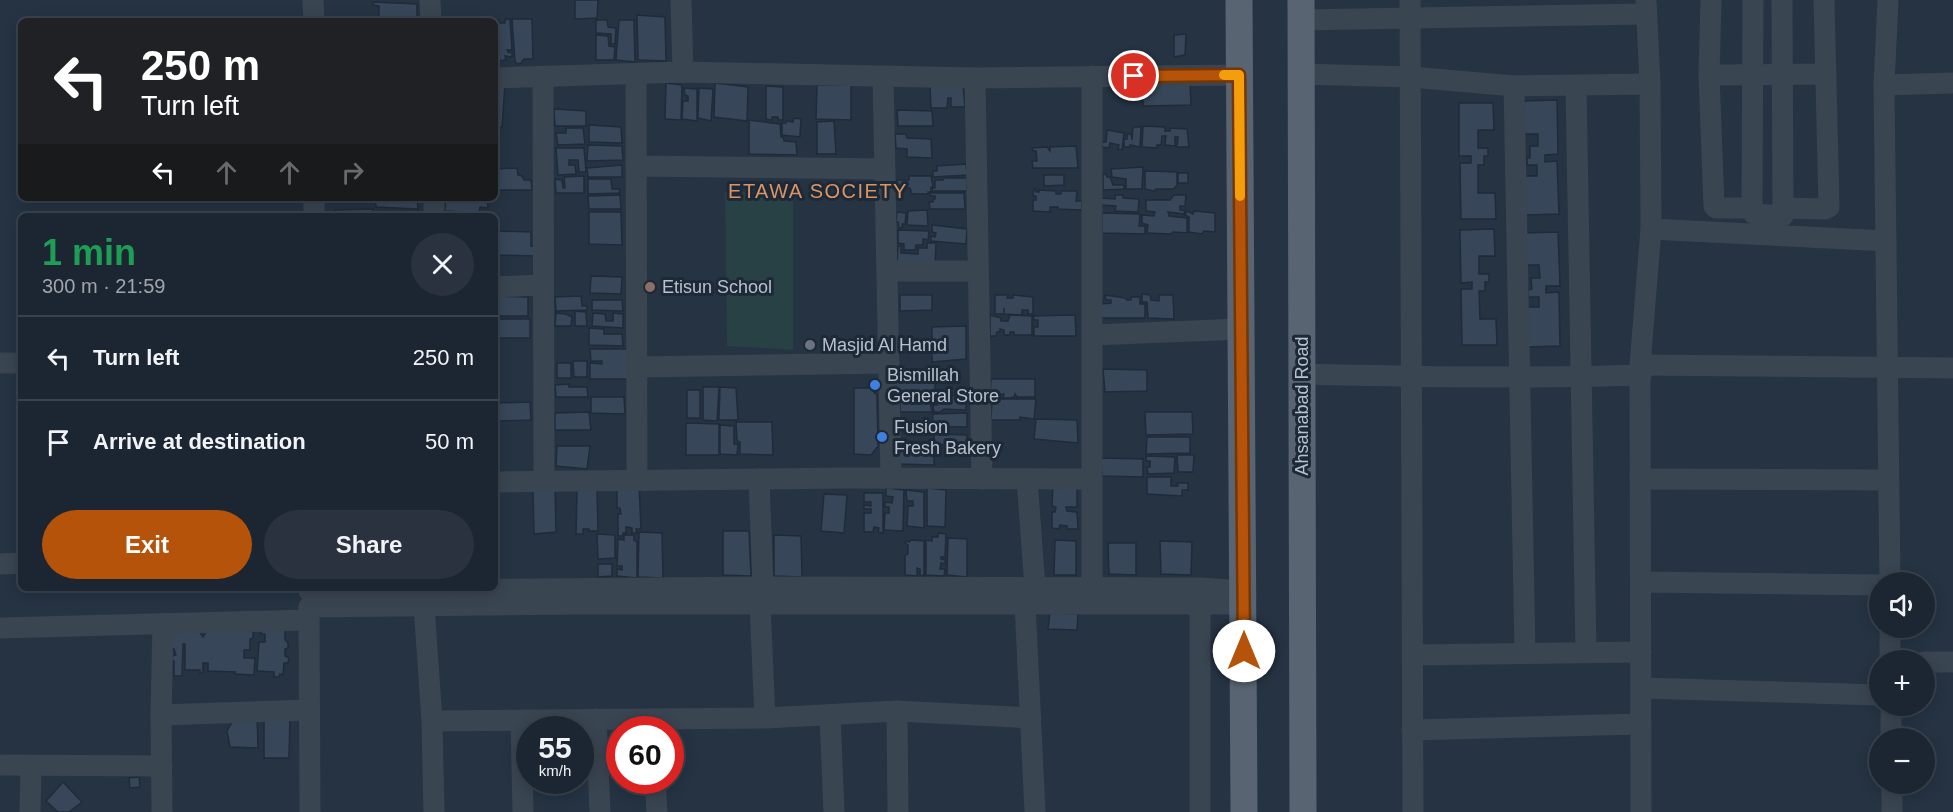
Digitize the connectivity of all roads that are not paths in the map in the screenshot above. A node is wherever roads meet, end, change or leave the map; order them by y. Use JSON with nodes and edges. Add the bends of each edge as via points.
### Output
{"nodes":[{"id":1,"x":314,"y":0,"type":"edge"},
{"id":2,"x":430,"y":0,"type":"edge"},
{"id":3,"x":681,"y":0,"type":"edge"},
{"id":4,"x":1239,"y":0,"type":"edge"},
{"id":5,"x":1711,"y":0,"type":"edge"},
{"id":6,"x":1753,"y":0,"type":"edge"},
{"id":7,"x":1782,"y":0,"type":"edge"},
{"id":8,"x":1824,"y":0,"type":"edge"},
{"id":9,"x":1888,"y":0,"type":"edge"},
{"id":10,"x":1646,"y":7,"type":"edge"},
{"id":11,"x":1411,"y":9,"type":"edge"},
{"id":12,"x":1301,"y":10,"type":"edge"},
{"id":13,"x":314,"y":18,"type":"edge"},
{"id":14,"x":431,"y":18,"type":"edge"},
{"id":15,"x":682,"y":72,"type":"junction"},
{"id":16,"x":636,"y":74,"type":"junction"},
{"id":17,"x":1301,"y":74,"type":"junction"},
{"id":18,"x":1826,"y":74,"type":"junction"},
{"id":19,"x":1239,"y":75,"type":"junction"},
{"id":20,"x":1709,"y":75,"type":"junction"},
{"id":21,"x":883,"y":76,"type":"junction"},
{"id":22,"x":1092,"y":76,"type":"junction"},
{"id":23,"x":1753,"y":76,"type":"junction"},
{"id":24,"x":1782,"y":76,"type":"junction"},
{"id":25,"x":543,"y":77,"type":"junction"},
{"id":26,"x":1411,"y":77,"type":"junction"},
{"id":27,"x":498,"y":78,"type":"edge"},
{"id":28,"x":975,"y":78,"type":"junction"},
{"id":29,"x":1953,"y":83,"type":"edge"},
{"id":30,"x":1650,"y":84,"type":"junction"},
{"id":31,"x":1576,"y":85,"type":"junction"},
{"id":32,"x":1884,"y":85,"type":"junction"},
{"id":33,"x":1514,"y":86,"type":"junction"},
{"id":34,"x":636,"y":166,"type":"junction"},
{"id":35,"x":885,"y":169,"type":"junction"},
{"id":36,"x":1752,"y":208,"type":"junction"},
{"id":37,"x":1784,"y":208,"type":"junction"},
{"id":38,"x":1651,"y":229,"type":"junction"},
{"id":39,"x":1886,"y":241,"type":"junction"},
{"id":40,"x":887,"y":271,"type":"junction"},
{"id":41,"x":977,"y":271,"type":"junction"},
{"id":42,"x":542,"y":285,"type":"junction"},
{"id":43,"x":498,"y":287,"type":"edge"},
{"id":44,"x":1241,"y":328,"type":"junction"},
{"id":45,"x":1093,"y":335,"type":"junction"},
{"id":46,"x":0,"y":363,"type":"edge"},
{"id":47,"x":18,"y":363,"type":"edge"},
{"id":48,"x":889,"y":363,"type":"junction"},
{"id":49,"x":636,"y":367,"type":"junction"},
{"id":50,"x":1887,"y":368,"type":"junction"},
{"id":51,"x":1953,"y":368,"type":"edge"},
{"id":52,"x":1640,"y":370,"type":"junction"},
{"id":53,"x":1302,"y":374,"type":"junction"},
{"id":54,"x":1411,"y":377,"type":"junction"},
{"id":55,"x":1519,"y":377,"type":"junction"},
{"id":56,"x":1581,"y":377,"type":"junction"},
{"id":57,"x":891,"y":478,"type":"junction"},
{"id":58,"x":1027,"y":478,"type":"junction"},
{"id":59,"x":759,"y":479,"type":"junction"},
{"id":60,"x":982,"y":479,"type":"junction"},
{"id":61,"x":1092,"y":479,"type":"junction"},
{"id":62,"x":1640,"y":479,"type":"junction"},
{"id":63,"x":637,"y":480,"type":"junction"},
{"id":64,"x":1888,"y":480,"type":"junction"},
{"id":65,"x":544,"y":481,"type":"junction"},
{"id":66,"x":498,"y":482,"type":"edge"},
{"id":67,"x":18,"y":563,"type":"edge"},
{"id":68,"x":0,"y":564,"type":"edge"},
{"id":69,"x":1890,"y":572,"type":"edge"},
{"id":70,"x":1641,"y":582,"type":"junction"},
{"id":71,"x":1869,"y":585,"type":"edge"},
{"id":72,"x":1092,"y":588,"type":"junction"},
{"id":73,"x":430,"y":595,"type":"edge"},
{"id":74,"x":762,"y":595,"type":"junction"},
{"id":75,"x":1030,"y":596,"type":"junction"},
{"id":76,"x":1200,"y":596,"type":"junction"},
{"id":77,"x":1244,"y":598,"type":"junction"},
{"id":78,"x":309,"y":602,"type":"edge"},
{"id":79,"x":163,"y":624,"type":"junction"},
{"id":80,"x":0,"y":628,"type":"edge"},
{"id":81,"x":1525,"y":652,"type":"junction"},
{"id":82,"x":1586,"y":652,"type":"junction"},
{"id":83,"x":1641,"y":652,"type":"junction"},
{"id":84,"x":1413,"y":655,"type":"junction"},
{"id":85,"x":1935,"y":662,"type":"edge"},
{"id":86,"x":1953,"y":662,"type":"edge"},
{"id":87,"x":1641,"y":688,"type":"junction"},
{"id":88,"x":1869,"y":695,"type":"edge"},
{"id":89,"x":309,"y":710,"type":"junction"},
{"id":90,"x":897,"y":711,"type":"junction"},
{"id":91,"x":161,"y":715,"type":"junction"},
{"id":92,"x":830,"y":715,"type":"junction"},
{"id":93,"x":765,"y":718,"type":"junction"},
{"id":94,"x":1031,"y":718,"type":"junction"},
{"id":95,"x":596,"y":719,"type":"joint"},
{"id":96,"x":432,"y":720,"type":"junction"},
{"id":97,"x":516,"y":720,"type":"edge"},
{"id":98,"x":606,"y":720,"type":"edge"},
{"id":99,"x":684,"y":722,"type":"edge"},
{"id":100,"x":1641,"y":724,"type":"junction"},
{"id":101,"x":1412,"y":730,"type":"junction"},
{"id":102,"x":0,"y":765,"type":"edge"},
{"id":103,"x":162,"y":766,"type":"junction"},
{"id":104,"x":31,"y":767,"type":"junction"},
{"id":105,"x":523,"y":794,"type":"edge"},
{"id":106,"x":656,"y":794,"type":"edge"},
{"id":107,"x":1892,"y":794,"type":"edge"},
{"id":108,"x":30,"y":812,"type":"edge"},
{"id":109,"x":162,"y":812,"type":"edge"},
{"id":110,"x":310,"y":812,"type":"edge"},
{"id":111,"x":434,"y":812,"type":"edge"},
{"id":112,"x":523,"y":812,"type":"edge"},
{"id":113,"x":600,"y":812,"type":"edge"},
{"id":114,"x":657,"y":812,"type":"edge"},
{"id":115,"x":834,"y":812,"type":"edge"},
{"id":116,"x":898,"y":812,"type":"edge"},
{"id":117,"x":1035,"y":812,"type":"edge"},
{"id":118,"x":1200,"y":812,"type":"edge"},
{"id":119,"x":1244,"y":812,"type":"edge"},
{"id":120,"x":1303,"y":812,"type":"edge"},
{"id":121,"x":1413,"y":812,"type":"edge"},
{"id":122,"x":1641,"y":812,"type":"edge"},
{"id":123,"x":1892,"y":812,"type":"edge"}],
"edges":[{"from":1,"to":13,"type":"street"},
{"from":2,"to":14,"type":"street"},
{"from":3,"to":15,"type":"street"},
{"from":4,"to":19,"type":"main road"},
{"from":5,"to":20,"type":"street"},
{"from":6,"to":23,"type":"street"},
{"from":7,"to":24,"type":"street"},
{"from":8,"to":18,"type":"street"},
{"from":9,"to":32,"type":"street"},
{"from":10,"to":11,"type":"street"},
{"from":10,"to":30,"type":"street"},
{"from":11,"to":12,"type":"street"},
{"from":11,"to":26,"type":"street"},
{"from":12,"to":17,"type":"main road","name":"Ahsanabad Road"},
{"from":15,"to":16,"type":"street"},
{"from":15,"to":21,"type":"street"},
{"from":16,"to":25,"type":"street"},
{"from":16,"to":34,"type":"street"},
{"from":17,"to":26,"type":"street"},
{"from":17,"to":53,"type":"main road","name":"Ahsanabad Road"},
{"from":18,"to":24,"type":"street"},
{"from":18,"to":37,"type":"street","via":[[1829,207]]},
{"from":19,"to":22,"type":"street"},
{"from":19,"to":44,"type":"main road"},
{"from":20,"to":23,"type":"street"},
{"from":20,"to":36,"type":"street","via":[[1714,206]]},
{"from":21,"to":28,"type":"street"},
{"from":21,"to":35,"type":"street"},
{"from":22,"to":28,"type":"street"},
{"from":22,"to":45,"type":"street"},
{"from":23,"to":24,"type":"street"},
{"from":23,"to":36,"type":"street"},
{"from":24,"to":37,"type":"street"},
{"from":25,"to":27,"type":"street"},
{"from":25,"to":42,"type":"street"},
{"from":26,"to":33,"type":"street"},
{"from":26,"to":54,"type":"street"},
{"from":28,"to":41,"type":"street"},
{"from":29,"to":32,"type":"street"},
{"from":30,"to":31,"type":"street"},
{"from":30,"to":38,"type":"street"},
{"from":31,"to":33,"type":"street"},
{"from":31,"to":56,"type":"street"},
{"from":32,"to":39,"type":"street"},
{"from":33,"to":55,"type":"street"},
{"from":34,"to":35,"type":"street"},
{"from":34,"to":49,"type":"street"},
{"from":35,"to":40,"type":"street"},
{"from":36,"to":37,"type":"street","via":[[1754,214],[1783,216]]},
{"from":38,"to":39,"type":"street"},
{"from":38,"to":52,"type":"street"},
{"from":39,"to":50,"type":"street"},
{"from":40,"to":41,"type":"street"},
{"from":40,"to":48,"type":"street"},
{"from":41,"to":60,"type":"street"},
{"from":42,"to":43,"type":"street"},
{"from":42,"to":65,"type":"street"},
{"from":44,"to":45,"type":"street"},
{"from":44,"to":77,"type":"main road"},
{"from":45,"to":61,"type":"street"},
{"from":46,"to":47,"type":"street"},
{"from":48,"to":49,"type":"street"},
{"from":48,"to":57,"type":"street"},
{"from":49,"to":63,"type":"street"},
{"from":50,"to":51,"type":"street"},
{"from":50,"to":52,"type":"street"},
{"from":50,"to":64,"type":"street"},
{"from":52,"to":56,"type":"street"},
{"from":52,"to":62,"type":"street"},
{"from":53,"to":54,"type":"street"},
{"from":53,"to":120,"type":"main road","name":"Ahsanabad Road"},
{"from":54,"to":55,"type":"street"},
{"from":54,"to":84,"type":"street"},
{"from":55,"to":56,"type":"street"},
{"from":55,"to":81,"type":"street"},
{"from":56,"to":82,"type":"street"},
{"from":57,"to":59,"type":"street"},
{"from":57,"to":60,"type":"street"},
{"from":58,"to":60,"type":"street"},
{"from":58,"to":61,"type":"street"},
{"from":58,"to":75,"type":"street"},
{"from":59,"to":63,"type":"street"},
{"from":59,"to":74,"type":"street"},
{"from":61,"to":72,"type":"street"},
{"from":62,"to":64,"type":"street"},
{"from":62,"to":70,"type":"street"},
{"from":63,"to":65,"type":"street"},
{"from":64,"to":69,"type":"street"},
{"from":65,"to":66,"type":"street"},
{"from":67,"to":68,"type":"street"},
{"from":70,"to":71,"type":"street"},
{"from":70,"to":83,"type":"street"},
{"from":72,"to":75,"type":"street"},
{"from":72,"to":76,"type":"street"},
{"from":73,"to":74,"type":"street"},
{"from":73,"to":78,"type":"street"},
{"from":73,"to":96,"type":"street"},
{"from":74,"to":75,"type":"street"},
{"from":74,"to":93,"type":"street"},
{"from":75,"to":76,"type":"street"},
{"from":75,"to":94,"type":"street"},
{"from":76,"to":77,"type":"street"},
{"from":76,"to":118,"type":"street"},
{"from":77,"to":119,"type":"main road"},
{"from":78,"to":79,"type":"street"},
{"from":78,"to":89,"type":"street"},
{"from":79,"to":80,"type":"street"},
{"from":79,"to":91,"type":"street"},
{"from":81,"to":82,"type":"street"},
{"from":81,"to":84,"type":"street"},
{"from":82,"to":83,"type":"street"},
{"from":83,"to":87,"type":"street"},
{"from":84,"to":101,"type":"street"},
{"from":85,"to":86,"type":"street"},
{"from":87,"to":88,"type":"street"},
{"from":87,"to":100,"type":"street"},
{"from":89,"to":91,"type":"street"},
{"from":89,"to":110,"type":"street"},
{"from":90,"to":92,"type":"street"},
{"from":90,"to":94,"type":"street"},
{"from":90,"to":116,"type":"street"},
{"from":91,"to":103,"type":"street"},
{"from":92,"to":93,"type":"street"},
{"from":92,"to":115,"type":"street"},
{"from":93,"to":99,"type":"street"},
{"from":94,"to":117,"type":"street"},
{"from":95,"to":98,"type":"street"},
{"from":95,"to":113,"type":"street"},
{"from":96,"to":97,"type":"street"},
{"from":96,"to":111,"type":"street"},
{"from":100,"to":101,"type":"street"},
{"from":100,"to":122,"type":"street"},
{"from":101,"to":121,"type":"street"},
{"from":102,"to":104,"type":"street"},
{"from":103,"to":104,"type":"street"},
{"from":103,"to":109,"type":"street"},
{"from":104,"to":108,"type":"street"},
{"from":105,"to":112,"type":"street"},
{"from":106,"to":114,"type":"street"},
{"from":107,"to":123,"type":"street"}]}
